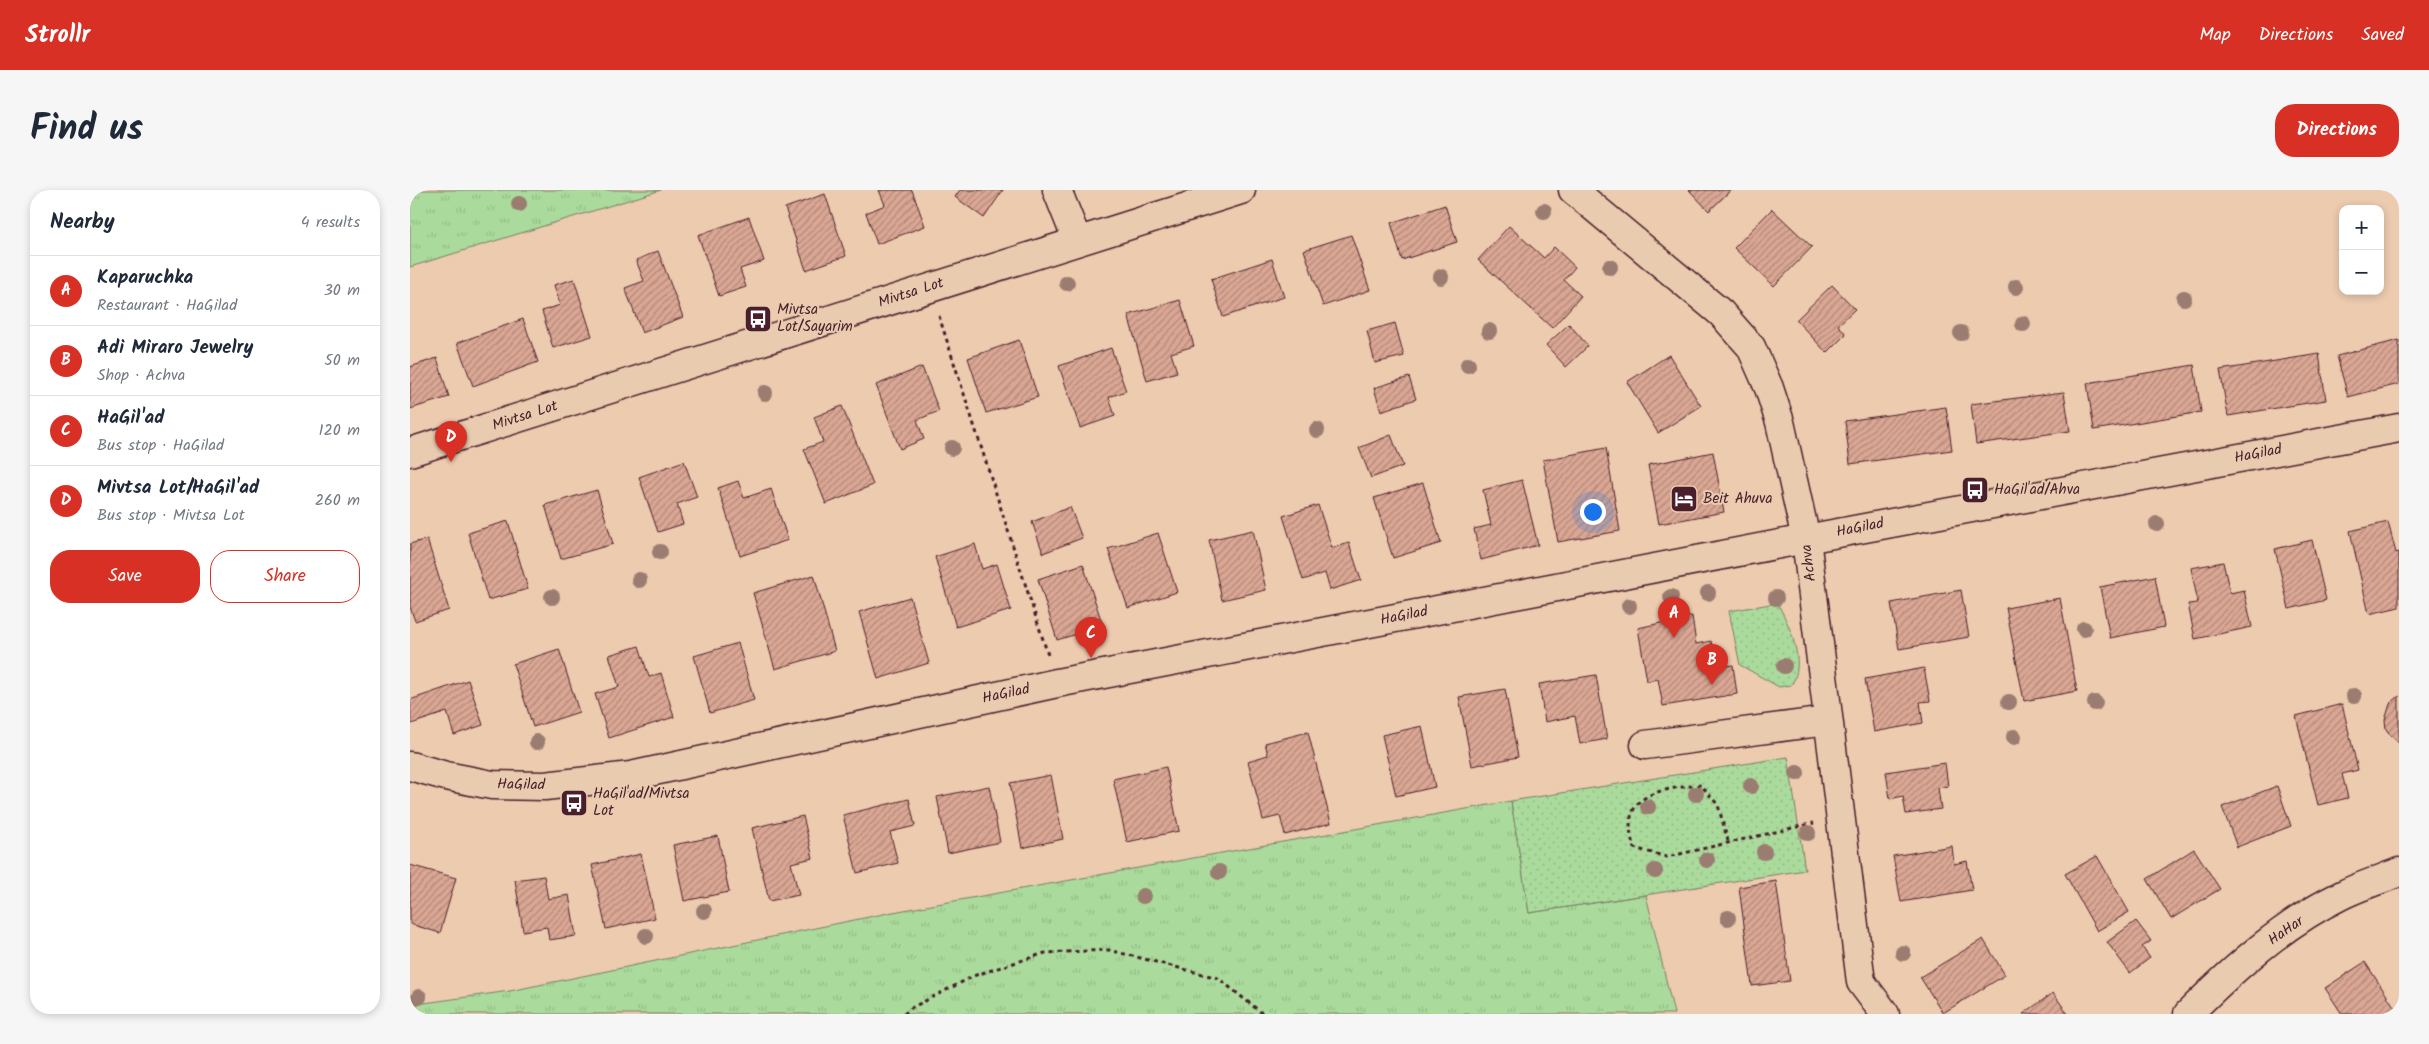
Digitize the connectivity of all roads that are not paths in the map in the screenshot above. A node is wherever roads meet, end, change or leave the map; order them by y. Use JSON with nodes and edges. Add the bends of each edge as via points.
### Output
{"nodes":[{"id":1,"x":1058,"y":190,"type":"edge"},
{"id":2,"x":1241,"y":190,"type":"edge"},
{"id":3,"x":1573,"y":190,"type":"edge"},
{"id":4,"x":1078,"y":240,"type":"junction"},
{"id":5,"x":2399,"y":428,"type":"edge"},
{"id":6,"x":410,"y":452,"type":"edge"},
{"id":7,"x":1806,"y":539,"type":"junction"},
{"id":8,"x":1827,"y":721,"type":"junction"},
{"id":9,"x":1645,"y":745,"type":"dead end"},
{"id":10,"x":410,"y":766,"type":"edge"},
{"id":11,"x":2399,"y":872,"type":"edge"},
{"id":12,"x":1879,"y":1012,"type":"edge"},
{"id":13,"x":2188,"y":1014,"type":"edge"}],
"edges":[{"from":1,"to":4,"type":"street"},
{"from":2,"to":4,"type":"street","name":"Mivtsa Lot"},
{"from":3,"to":7,"type":"street","name":"Achva","via":[[1721,313],[1751,347],[1780,422]]},
{"from":4,"to":6,"type":"street","name":"Mivtsa Lot"},
{"from":5,"to":7,"type":"street","name":"HaGilad"},
{"from":7,"to":8,"type":"street","name":"Achva"},
{"from":7,"to":10,"type":"street","name":"HaGilad","via":[[1057,683],[631,776],[545,786],[492,785]]},
{"from":8,"to":9,"type":"street"},
{"from":8,"to":12,"type":"street","name":"Achva","via":[[1860,982]]},
{"from":11,"to":13,"type":"street","name":"HaHar","via":[[2342,895],[2281,932]]}]}
